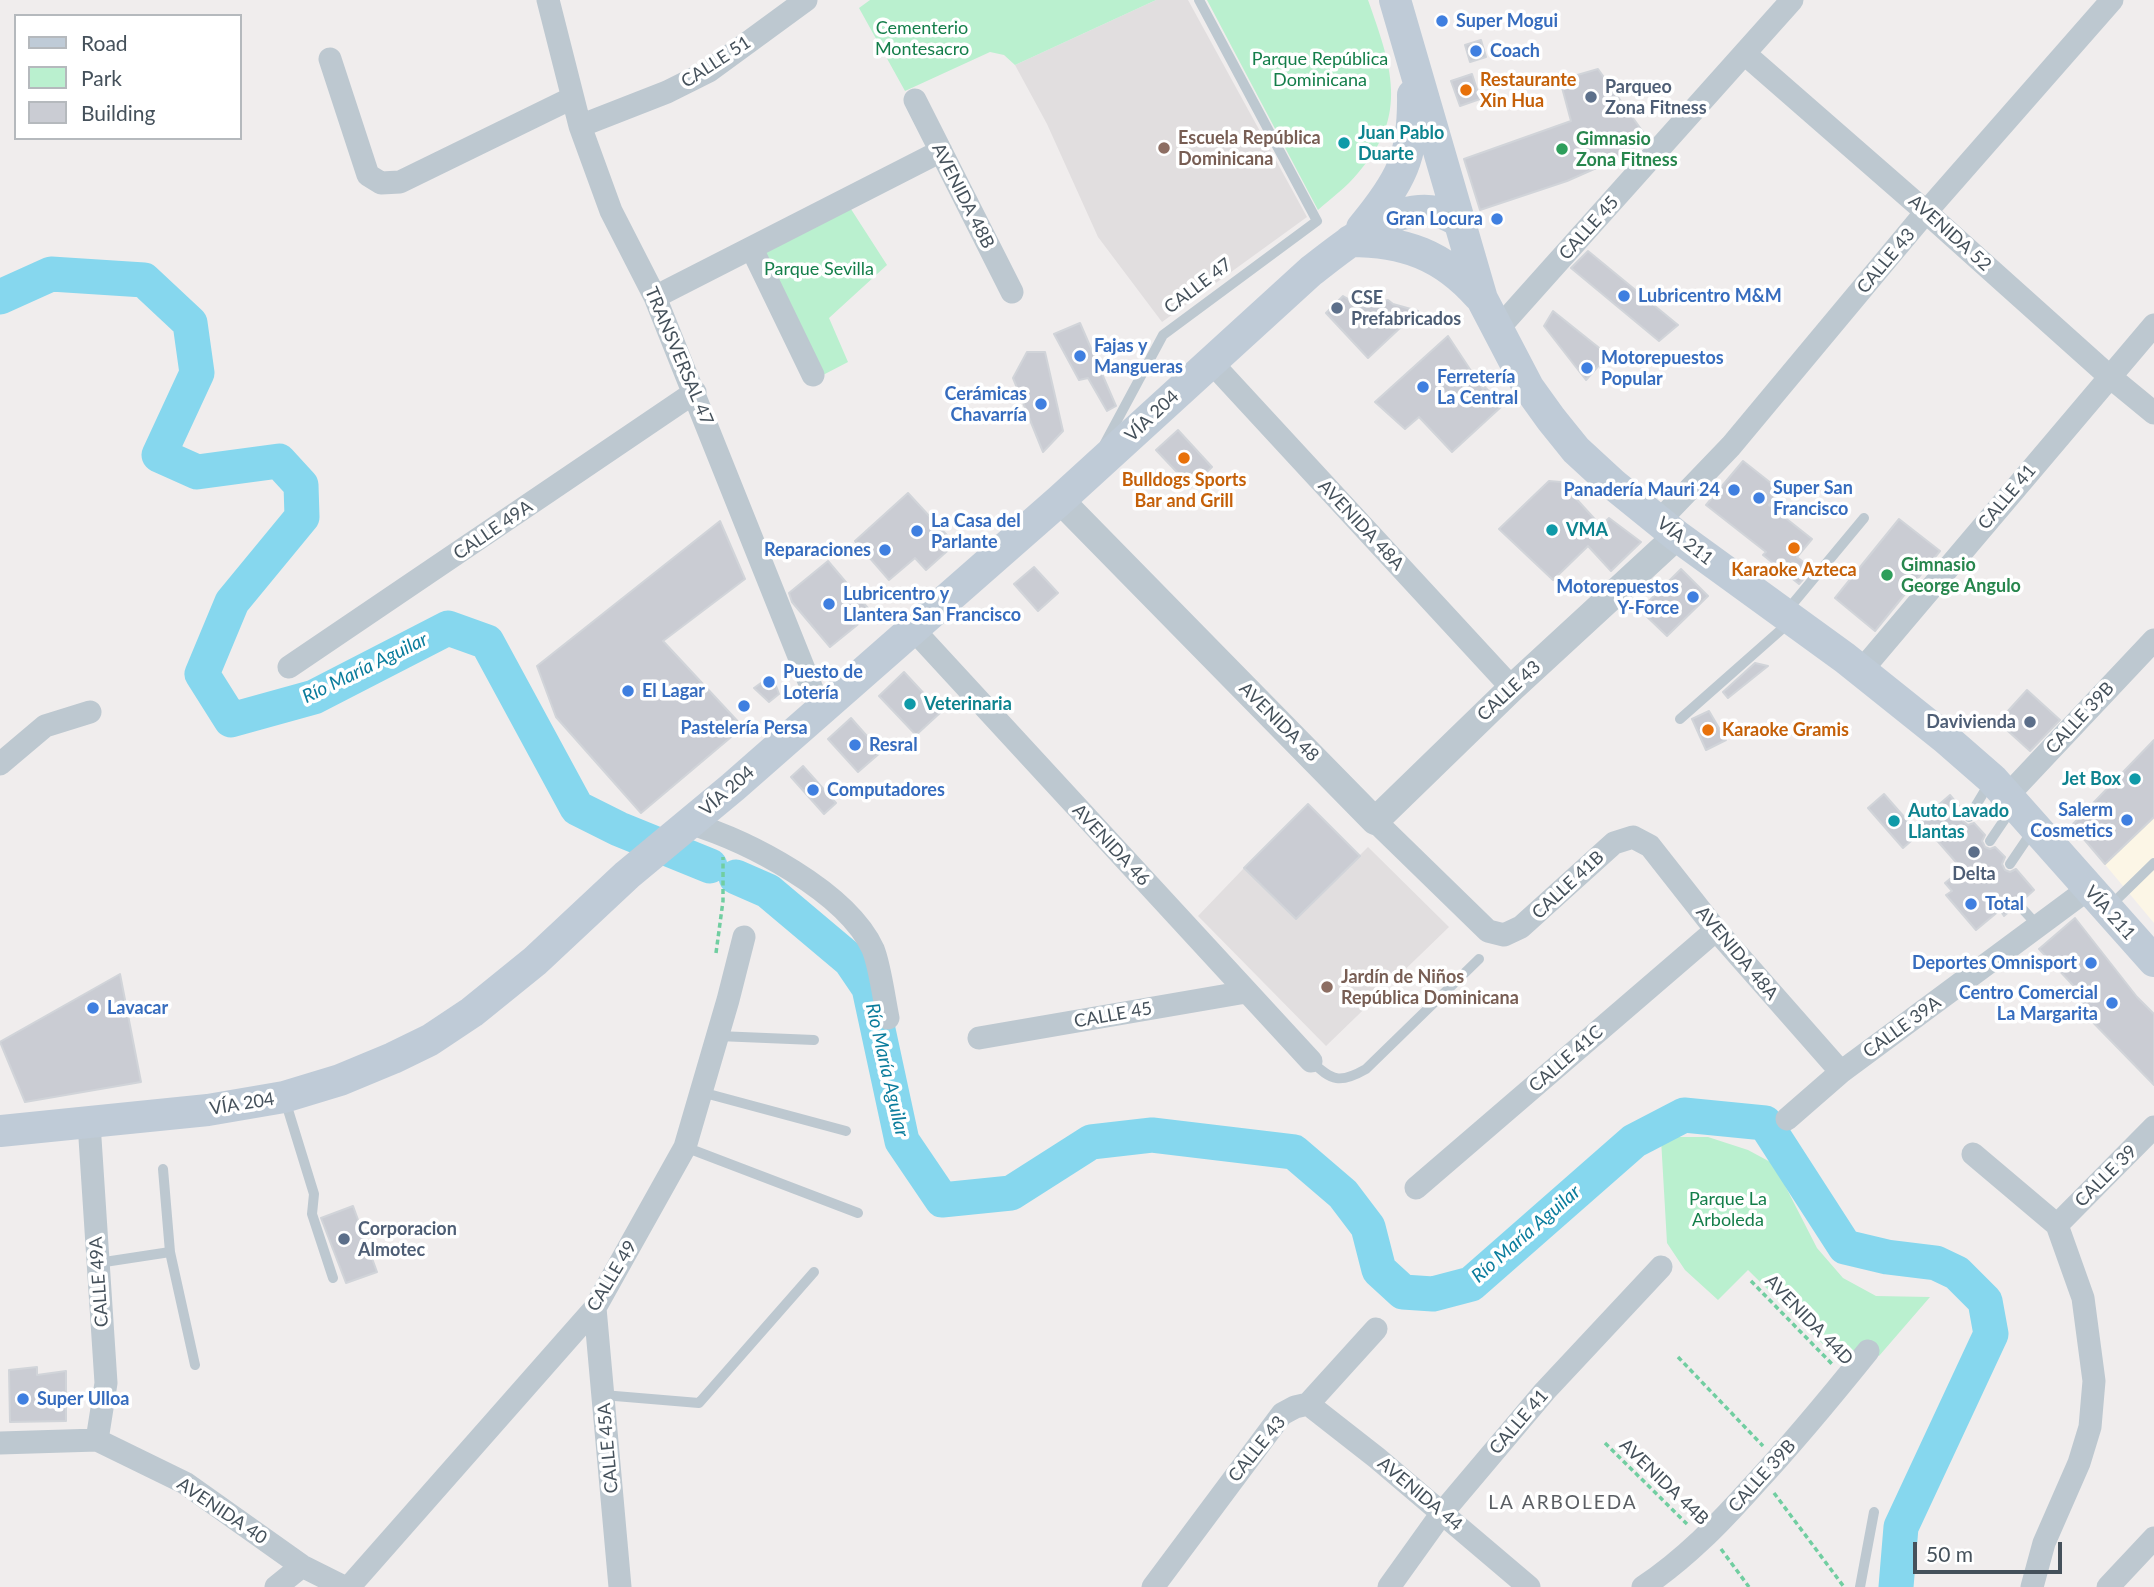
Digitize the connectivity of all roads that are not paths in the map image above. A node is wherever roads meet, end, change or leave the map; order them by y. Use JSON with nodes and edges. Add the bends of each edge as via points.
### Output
{"nodes":[{"id":1,"x":548,"y":0,"type":"edge"},
{"id":2,"x":806,"y":0,"type":"edge"},
{"id":3,"x":1199,"y":0,"type":"edge"},
{"id":4,"x":1395,"y":0,"type":"edge"},
{"id":5,"x":1792,"y":0,"type":"edge"},
{"id":6,"x":2112,"y":0,"type":"edge"},
{"id":7,"x":1745,"y":54,"type":"junction"},
{"id":8,"x":1413,"y":58,"type":"junction"},
{"id":9,"x":330,"y":59,"type":"dead end"},
{"id":10,"x":572,"y":98,"type":"junction"},
{"id":11,"x":915,"y":100,"type":"dead end"},
{"id":12,"x":580,"y":127,"type":"junction"},
{"id":13,"x":941,"y":151,"type":"junction"},
{"id":14,"x":1926,"y":212,"type":"junction"},
{"id":15,"x":1457,"y":220,"type":"junction"},
{"id":16,"x":1350,"y":241,"type":"junction"},
{"id":17,"x":752,"y":249,"type":"junction"},
{"id":18,"x":1012,"y":292,"type":"dead end"},
{"id":19,"x":656,"y":297,"type":"junction"},
{"id":20,"x":1482,"y":299,"type":"junction"},
{"id":21,"x":2154,"y":325,"type":"edge"},
{"id":22,"x":1497,"y":330,"type":"junction"},
{"id":23,"x":1211,"y":362,"type":"junction"},
{"id":24,"x":813,"y":375,"type":"dead end"},
{"id":25,"x":2109,"y":376,"type":"junction"},
{"id":26,"x":695,"y":392,"type":"junction"},
{"id":27,"x":2154,"y":413,"type":"edge"},
{"id":28,"x":1087,"y":476,"type":"junction"},
{"id":29,"x":1060,"y":500,"type":"junction"},
{"id":30,"x":1864,"y":518,"type":"dead end"},
{"id":31,"x":1668,"y":528,"type":"junction"},
{"id":32,"x":1787,"y":618,"type":"junction"},
{"id":33,"x":912,"y":628,"type":"junction"},
{"id":34,"x":2154,"y":640,"type":"edge"},
{"id":35,"x":289,"y":667,"type":"dead end"},
{"id":36,"x":1861,"y":671,"type":"junction"},
{"id":37,"x":1512,"y":688,"type":"junction"},
{"id":38,"x":820,"y":709,"type":"junction"},
{"id":39,"x":90,"y":712,"type":"dead end"},
{"id":40,"x":1680,"y":719,"type":"dead end"},
{"id":41,"x":0,"y":764,"type":"edge"},
{"id":42,"x":2012,"y":802,"type":"junction"},
{"id":43,"x":1969,"y":817,"type":"dead end"},
{"id":44,"x":1375,"y":821,"type":"junction"},
{"id":45,"x":683,"y":828,"type":"junction"},
{"id":46,"x":1633,"y":837,"type":"joint"},
{"id":47,"x":1990,"y":841,"type":"dead end"},
{"id":48,"x":2154,"y":863,"type":"edge"},
{"id":49,"x":2010,"y":864,"type":"dead end"},
{"id":50,"x":2098,"y":899,"type":"junction"},
{"id":51,"x":2018,"y":904,"type":"dead end"},
{"id":52,"x":2038,"y":926,"type":"junction"},
{"id":53,"x":1716,"y":930,"type":"junction"},
{"id":54,"x":1504,"y":934,"type":"joint"},
{"id":55,"x":744,"y":937,"type":"dead end"},
{"id":56,"x":1479,"y":959,"type":"dead end"},
{"id":57,"x":2154,"y":961,"type":"edge"},
{"id":58,"x":1246,"y":992,"type":"junction"},
{"id":59,"x":888,"y":1018,"type":"dead end"},
{"id":60,"x":718,"y":1036,"type":"junction"},
{"id":61,"x":979,"y":1038,"type":"dead end"},
{"id":62,"x":814,"y":1040,"type":"dead end"},
{"id":63,"x":1311,"y":1061,"type":"joint"},
{"id":64,"x":1841,"y":1072,"type":"junction"},
{"id":65,"x":701,"y":1093,"type":"junction"},
{"id":66,"x":284,"y":1097,"type":"junction"},
{"id":67,"x":1787,"y":1119,"type":"dead end"},
{"id":68,"x":89,"y":1123,"type":"junction"},
{"id":69,"x":1,"y":1126,"type":"edge"},
{"id":70,"x":2154,"y":1127,"type":"edge"},
{"id":71,"x":846,"y":1130,"type":"dead end"},
{"id":72,"x":685,"y":1147,"type":"junction"},
{"id":73,"x":1973,"y":1154,"type":"dead end"},
{"id":74,"x":163,"y":1168,"type":"dead end"},
{"id":75,"x":1416,"y":1188,"type":"dead end"},
{"id":76,"x":858,"y":1213,"type":"dead end"},
{"id":77,"x":2057,"y":1225,"type":"junction"},
{"id":78,"x":170,"y":1252,"type":"junction"},
{"id":79,"x":98,"y":1263,"type":"junction"},
{"id":80,"x":1661,"y":1267,"type":"dead end"},
{"id":81,"x":814,"y":1272,"type":"dead end"},
{"id":82,"x":333,"y":1278,"type":"dead end"},
{"id":83,"x":595,"y":1308,"type":"junction"},
{"id":84,"x":1376,"y":1329,"type":"dead end"},
{"id":85,"x":1868,"y":1351,"type":"dead end"},
{"id":86,"x":195,"y":1365,"type":"dead end"},
{"id":87,"x":603,"y":1395,"type":"junction"},
{"id":88,"x":1308,"y":1404,"type":"junction"},
{"id":89,"x":97,"y":1440,"type":"junction"},
{"id":90,"x":0,"y":1443,"type":"edge"},
{"id":91,"x":1874,"y":1512,"type":"dead end"},
{"id":92,"x":1442,"y":1513,"type":"junction"},
{"id":93,"x":2154,"y":1538,"type":"edge"},
{"id":94,"x":302,"y":1566,"type":"junction"},
{"id":95,"x":276,"y":1587,"type":"edge"},
{"id":96,"x":346,"y":1587,"type":"edge"},
{"id":97,"x":620,"y":1587,"type":"edge"},
{"id":98,"x":1153,"y":1587,"type":"edge"},
{"id":99,"x":1389,"y":1587,"type":"edge"},
{"id":100,"x":1529,"y":1587,"type":"edge"},
{"id":101,"x":1643,"y":1587,"type":"edge"},
{"id":102,"x":1860,"y":1587,"type":"edge"},
{"id":103,"x":2032,"y":1587,"type":"edge"},
{"id":104,"x":2108,"y":1587,"type":"edge"}],
"edges":[{"from":1,"to":10,"type":"street","name":"TRANSVERSAL 47"},
{"from":2,"to":12,"type":"street","name":"CALLE 51","via":[[709,71]]},
{"from":3,"to":28,"type":"lane","name":"CALLE 47","via":[[1317,221],[1163,335]]},
{"from":4,"to":8,"type":"main road","name":"VÍA 211"},
{"from":5,"to":7,"type":"street","name":"CALLE 45"},
{"from":6,"to":14,"type":"street","name":"CALLE 43"},
{"from":7,"to":14,"type":"street","name":"AVENIDA 52"},
{"from":7,"to":22,"type":"street","name":"CALLE 45"},
{"from":8,"to":15,"type":"main road","name":"VÍA 211"},
{"from":8,"to":16,"type":"main road","via":[[1414,126],[1406,164],[1380,206]]},
{"from":9,"to":10,"type":"street","via":[[368,175],[381,183],[400,183]]},
{"from":10,"to":12,"type":"street","name":"TRANSVERSAL 47"},
{"from":11,"to":13,"type":"street","name":"AVENIDA 48B"},
{"from":12,"to":19,"type":"street","name":"TRANSVERSAL 47","via":[[611,211]]},
{"from":13,"to":17,"type":"street"},
{"from":13,"to":18,"type":"street","name":"AVENIDA 48B"},
{"from":14,"to":25,"type":"street","name":"AVENIDA 52"},
{"from":14,"to":31,"type":"street","name":"CALLE 43"},
{"from":15,"to":16,"type":"main road","name":"VÍA 204","via":[[1438,212],[1395,215]]},
{"from":15,"to":20,"type":"main road","name":"VÍA 211"},
{"from":16,"to":20,"type":"main road","via":[[1393,244],[1433,258]]},
{"from":16,"to":23,"type":"main road","name":"VÍA 204"},
{"from":17,"to":19,"type":"street"},
{"from":17,"to":24,"type":"street"},
{"from":19,"to":26,"type":"street","name":"TRANSVERSAL 47"},
{"from":20,"to":22,"type":"main road","name":"VÍA 211"},
{"from":21,"to":25,"type":"street","name":"CALLE 41"},
{"from":22,"to":31,"type":"main road","name":"VÍA 211","via":[[1528,387],[1576,450]]},
{"from":23,"to":28,"type":"main road","name":"VÍA 204"},
{"from":23,"to":37,"type":"street","name":"AVENIDA 48A"},
{"from":25,"to":27,"type":"street","name":"AVENIDA 52"},
{"from":25,"to":36,"type":"street","name":"CALLE 41"},
{"from":26,"to":35,"type":"street","name":"CALLE 49A"},
{"from":26,"to":38,"type":"street","name":"TRANSVERSAL 47"},
{"from":28,"to":29,"type":"main road","name":"VÍA 204"},
{"from":29,"to":33,"type":"main road","name":"VÍA 204"},
{"from":29,"to":44,"type":"street","name":"AVENIDA 48"},
{"from":30,"to":32,"type":"lane"},
{"from":31,"to":32,"type":"main road","name":"VÍA 211"},
{"from":31,"to":37,"type":"street","name":"CALLE 43"},
{"from":32,"to":36,"type":"main road","name":"VÍA 211"},
{"from":32,"to":40,"type":"lane"},
{"from":33,"to":38,"type":"main road","name":"VÍA 204"},
{"from":33,"to":58,"type":"street","name":"AVENIDA 46"},
{"from":34,"to":42,"type":"street","name":"CALLE 39B"},
{"from":36,"to":42,"type":"main road","name":"VÍA 211","via":[[1945,738]]},
{"from":37,"to":44,"type":"street","name":"CALLE 43"},
{"from":38,"to":45,"type":"main road","name":"VÍA 204"},
{"from":39,"to":41,"type":"street","via":[[44,726]]},
{"from":42,"to":43,"type":"lane"},
{"from":42,"to":47,"type":"lane"},
{"from":42,"to":49,"type":"lane"},
{"from":42,"to":50,"type":"main road","name":"VÍA 211"},
{"from":44,"to":54,"type":"street","name":"AVENIDA 48","via":[[1488,931]]},
{"from":45,"to":59,"type":"street","via":[[722,834],[803,877],[849,915],[873,950]]},
{"from":45,"to":66,"type":"main road","name":"VÍA 204","via":[[472,1012],[430,1040],[340,1080]]},
{"from":46,"to":53,"type":"street","name":"AVENIDA 48A","via":[[1650,846]]},
{"from":46,"to":54,"type":"street","name":"CALLE 41B","via":[[1614,842],[1521,927]]},
{"from":48,"to":50,"type":"lane"},
{"from":50,"to":52,"type":"street","name":"CALLE 39A"},
{"from":50,"to":57,"type":"main road","name":"VÍA 211"},
{"from":51,"to":52,"type":"lane"},
{"from":52,"to":64,"type":"street","name":"CALLE 39A"},
{"from":53,"to":64,"type":"street","name":"AVENIDA 48A"},
{"from":53,"to":75,"type":"street","name":"CALLE 41C"},
{"from":55,"to":60,"type":"street","name":"CALLE 49"},
{"from":56,"to":63,"type":"lane","via":[[1366,1069],[1343,1080],[1330,1077]]},
{"from":58,"to":61,"type":"street","name":"CALLE 45"},
{"from":58,"to":63,"type":"street","name":"AVENIDA 46"},
{"from":60,"to":62,"type":"lane"},
{"from":60,"to":65,"type":"street","name":"CALLE 49"},
{"from":64,"to":67,"type":"street","name":"CALLE 39A"},
{"from":65,"to":71,"type":"lane"},
{"from":65,"to":72,"type":"street","name":"CALLE 49"},
{"from":66,"to":68,"type":"main road","name":"VÍA 204"},
{"from":66,"to":82,"type":"lane","via":[[314,1194],[312,1214]]},
{"from":68,"to":69,"type":"main road","name":"VÍA 204"},
{"from":68,"to":79,"type":"street","name":"CALLE 49A"},
{"from":70,"to":77,"type":"street","name":"CALLE 39"},
{"from":72,"to":76,"type":"lane"},
{"from":72,"to":83,"type":"street","name":"CALLE 49"},
{"from":73,"to":77,"type":"street"},
{"from":74,"to":78,"type":"lane"},
{"from":77,"to":103,"type":"street","via":[[2083,1298],[2094,1381],[2090,1427],[2044,1543]]},
{"from":78,"to":79,"type":"lane"},
{"from":78,"to":86,"type":"lane"},
{"from":79,"to":89,"type":"street","name":"CALLE 49A","via":[[106,1383]]},
{"from":80,"to":92,"type":"street","name":"CALLE 41","via":[[1545,1391]]},
{"from":81,"to":87,"type":"lane","via":[[699,1403]]},
{"from":83,"to":87,"type":"street","name":"CALLE 45A"},
{"from":83,"to":96,"type":"street","name":"CALLE 49"},
{"from":84,"to":88,"type":"street","name":"CALLE 43"},
{"from":85,"to":101,"type":"street","name":"CALLE 39B","via":[[1712,1544]]},
{"from":87,"to":97,"type":"street","name":"CALLE 45A"},
{"from":88,"to":92,"type":"street","name":"AVENIDA 44"},
{"from":88,"to":98,"type":"street","name":"CALLE 43","via":[[1282,1414]]},
{"from":89,"to":90,"type":"street"},
{"from":89,"to":94,"type":"street","name":"AVENIDA 40","via":[[185,1483]]},
{"from":91,"to":102,"type":"lane"},
{"from":92,"to":99,"type":"street","name":"CALLE 41"},
{"from":92,"to":100,"type":"street","name":"AVENIDA 44"},
{"from":93,"to":104,"type":"street"},
{"from":94,"to":95,"type":"street"},
{"from":94,"to":96,"type":"street","name":"AVENIDA 40"}]}
